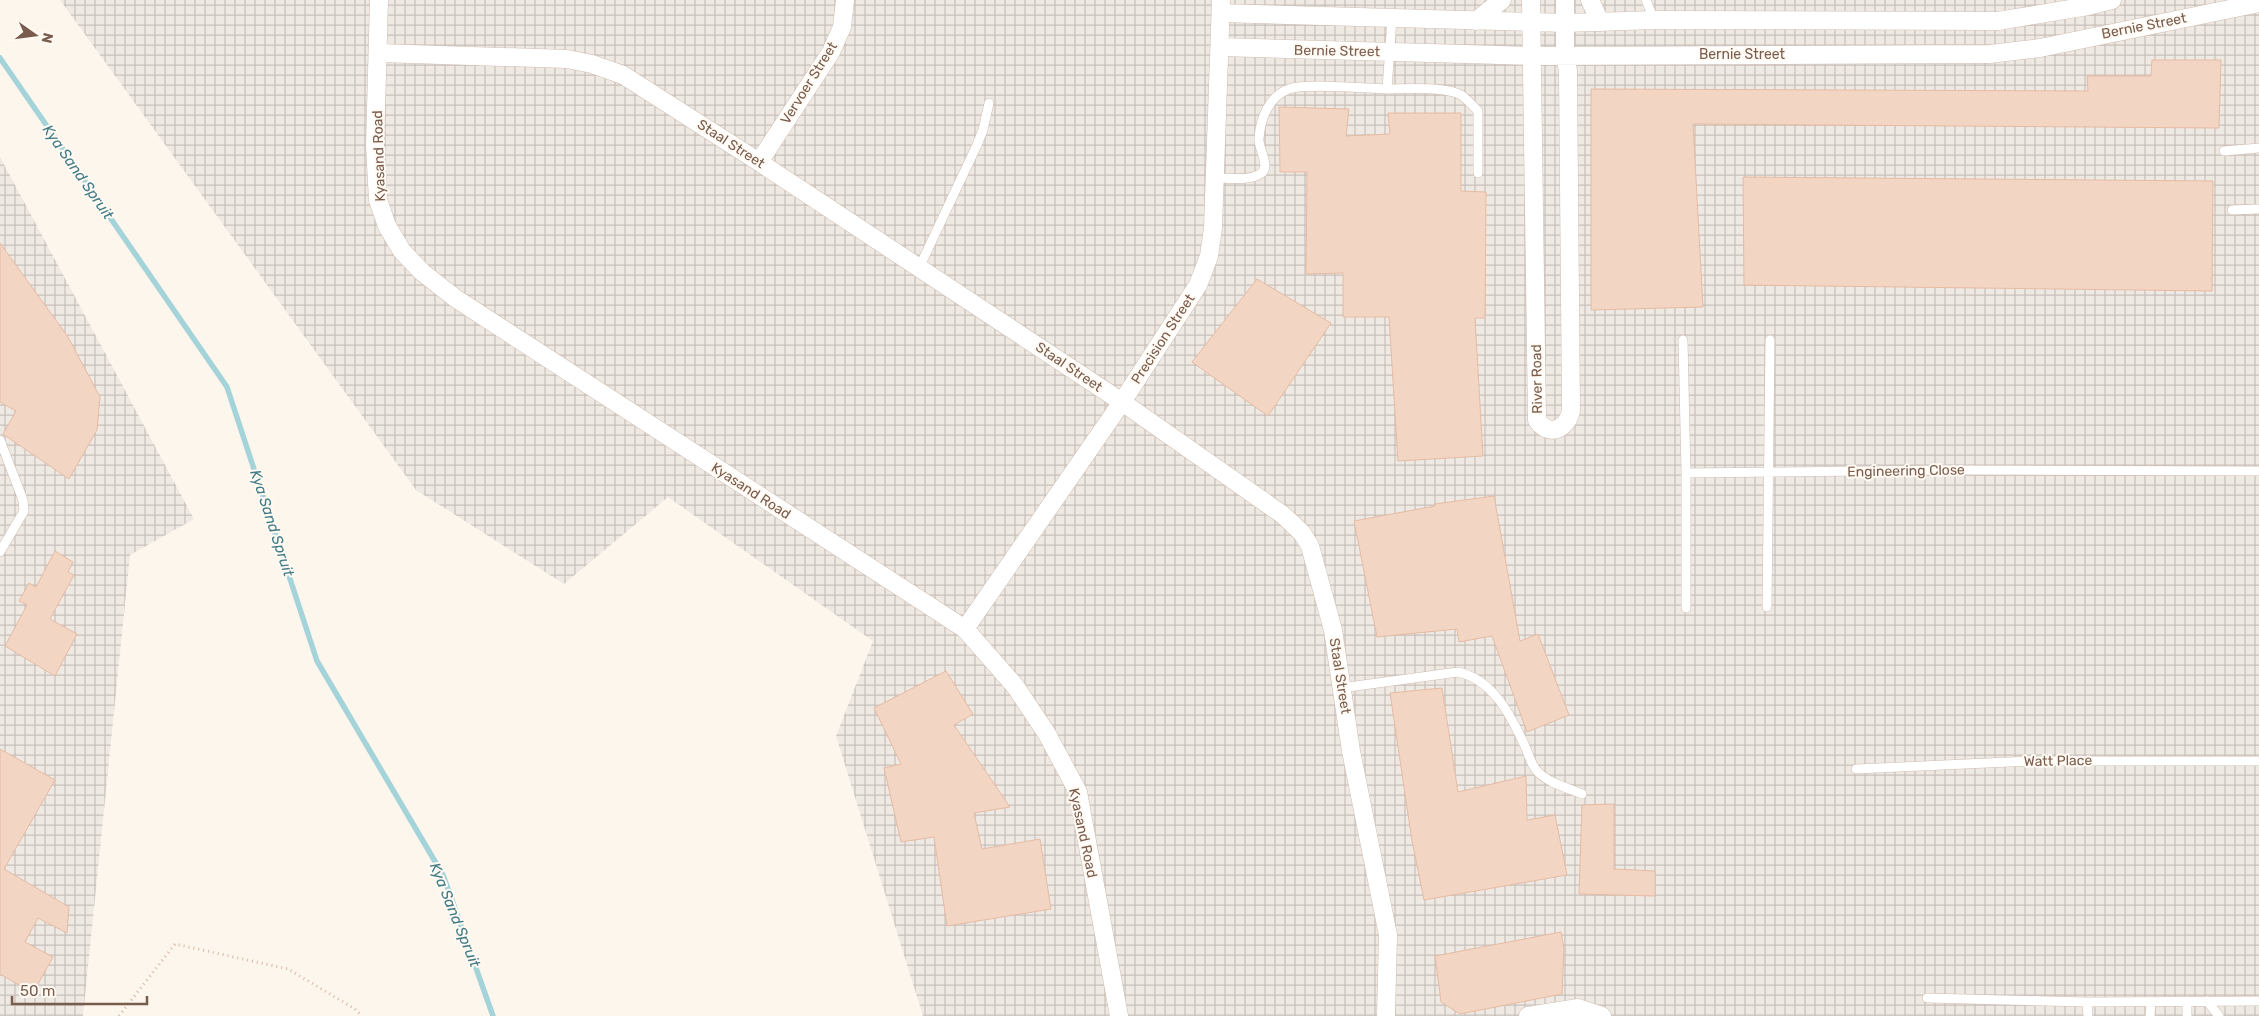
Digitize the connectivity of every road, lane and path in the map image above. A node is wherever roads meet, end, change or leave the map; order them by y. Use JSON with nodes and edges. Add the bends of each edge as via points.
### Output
{"nodes":[{"id":1,"x":379,"y":0,"type":"edge"},
{"id":2,"x":845,"y":0,"type":"edge"},
{"id":3,"x":1502,"y":0,"type":"edge"},
{"id":4,"x":1531,"y":0,"type":"edge"},
{"id":5,"x":1565,"y":0,"type":"edge"},
{"id":6,"x":1590,"y":0,"type":"edge"},
{"id":7,"x":1646,"y":0,"type":"edge"},
{"id":8,"x":2112,"y":0,"type":"edge"},
{"id":9,"x":2259,"y":3,"type":"edge"},
{"id":10,"x":1221,"y":6,"type":"edge"},
{"id":11,"x":1392,"y":19,"type":"junction"},
{"id":12,"x":1654,"y":20,"type":"junction"},
{"id":13,"x":1476,"y":21,"type":"junction"},
{"id":14,"x":1531,"y":22,"type":"junction"},
{"id":15,"x":1600,"y":22,"type":"junction"},
{"id":16,"x":1565,"y":23,"type":"junction"},
{"id":17,"x":1220,"y":47,"type":"junction"},
{"id":18,"x":1389,"y":52,"type":"junction"},
{"id":19,"x":379,"y":53,"type":"junction"},
{"id":20,"x":1565,"y":55,"type":"junction"},
{"id":21,"x":1530,"y":56,"type":"junction"},
{"id":22,"x":1387,"y":89,"type":"junction"},
{"id":23,"x":989,"y":103,"type":"dead end"},
{"id":24,"x":2259,"y":148,"type":"edge"},
{"id":25,"x":2224,"y":151,"type":"dead end"},
{"id":26,"x":759,"y":162,"type":"junction"},
{"id":27,"x":1478,"y":173,"type":"dead end"},
{"id":28,"x":1215,"y":178,"type":"junction"},
{"id":29,"x":2259,"y":209,"type":"edge"},
{"id":30,"x":2232,"y":210,"type":"dead end"},
{"id":31,"x":919,"y":268,"type":"junction"},
{"id":32,"x":1683,"y":340,"type":"dead end"},
{"id":33,"x":1770,"y":340,"type":"dead end"},
{"id":34,"x":1122,"y":402,"type":"junction"},
{"id":35,"x":0,"y":440,"type":"edge"},
{"id":36,"x":2259,"y":471,"type":"edge"},
{"id":37,"x":1770,"y":472,"type":"junction"},
{"id":38,"x":1686,"y":474,"type":"junction"},
{"id":39,"x":0,"y":552,"type":"edge"},
{"id":40,"x":1686,"y":608,"type":"dead end"},
{"id":41,"x":1768,"y":608,"type":"dead end"},
{"id":42,"x":965,"y":630,"type":"junction"},
{"id":43,"x":1341,"y":688,"type":"junction"},
{"id":44,"x":2259,"y":761,"type":"edge"},
{"id":45,"x":1856,"y":770,"type":"dead end"},
{"id":46,"x":1582,"y":794,"type":"dead end"},
{"id":47,"x":1927,"y":998,"type":"dead end"},
{"id":48,"x":2187,"y":1001,"type":"junction"},
{"id":49,"x":2207,"y":1001,"type":"junction"},
{"id":50,"x":2259,"y":1001,"type":"edge"},
{"id":51,"x":2088,"y":1002,"type":"junction"},
{"id":52,"x":2151,"y":1002,"type":"junction"},
{"id":53,"x":119,"y":1016,"type":"edge"},
{"id":54,"x":362,"y":1016,"type":"edge"},
{"id":55,"x":1119,"y":1016,"type":"edge"},
{"id":56,"x":1386,"y":1016,"type":"edge"},
{"id":57,"x":1528,"y":1016,"type":"edge"},
{"id":58,"x":1602,"y":1016,"type":"edge"},
{"id":59,"x":2088,"y":1016,"type":"edge"},
{"id":60,"x":2150,"y":1016,"type":"edge"},
{"id":61,"x":2187,"y":1016,"type":"edge"},
{"id":62,"x":2219,"y":1016,"type":"edge"}],
"edges":[{"from":1,"to":19,"type":"street","name":"Kyasand Road"},
{"from":2,"to":26,"type":"street","name":"Vervoer Street","via":[[842,27],[831,52]]},
{"from":3,"to":13,"type":"street"},
{"from":4,"to":14,"type":"street","name":"River Road"},
{"from":5,"to":16,"type":"street","name":"River Road"},
{"from":6,"to":15,"type":"street"},
{"from":7,"to":12,"type":"lane"},
{"from":8,"to":12,"type":"street","via":[[1998,20]]},
{"from":9,"to":20,"type":"street","name":"Bernie Street","via":[[1997,54]]},
{"from":10,"to":11,"type":"street"},
{"from":10,"to":17,"type":"street","name":"Precision Street"},
{"from":11,"to":13,"type":"street"},
{"from":11,"to":18,"type":"lane"},
{"from":12,"to":15,"type":"street"},
{"from":13,"to":14,"type":"street"},
{"from":14,"to":16,"type":"street"},
{"from":14,"to":21,"type":"street","name":"River Road"},
{"from":15,"to":16,"type":"street"},
{"from":16,"to":20,"type":"street","name":"River Road"},
{"from":17,"to":18,"type":"street","name":"Bernie Street"},
{"from":17,"to":28,"type":"street","name":"Precision Street"},
{"from":18,"to":21,"type":"street","name":"Bernie Street"},
{"from":18,"to":22,"type":"lane"},
{"from":19,"to":26,"type":"street","name":"Staal Street","via":[[536,57],[592,64],[623,75]]},
{"from":19,"to":42,"type":"street","name":"Kyasand Road","via":[[375,146],[378,200],[387,226],[402,251],[422,272],[455,298]]},
{"from":20,"to":21,"type":"street","name":"Bernie Street"},
{"from":20,"to":21,"type":"street","name":"River Road","via":[[1568,71],[1571,411],[1566,425],[1554,429],[1546,428],[1538,420]]},
{"from":22,"to":27,"type":"lane","via":[[1450,91],[1471,104],[1478,111]]},
{"from":22,"to":28,"type":"lane","via":[[1301,87],[1282,92],[1267,109],[1260,133],[1264,171],[1260,175]]},
{"from":23,"to":31,"type":"lane","via":[[977,145]]},
{"from":24,"to":25,"type":"lane"},
{"from":26,"to":31,"type":"street","name":"Staal Street"},
{"from":28,"to":34,"type":"street","name":"Precision Street","via":[[1209,256],[1198,285]]},
{"from":29,"to":30,"type":"lane"},
{"from":31,"to":34,"type":"street","name":"Staal Street"},
{"from":32,"to":38,"type":"lane"},
{"from":33,"to":37,"type":"lane"},
{"from":34,"to":42,"type":"street","name":"Precision Street"},
{"from":34,"to":43,"type":"street","name":"Staal Street","via":[[1283,515],[1302,533],[1310,546],[1330,621]]},
{"from":35,"to":39,"type":"lane","via":[[24,500],[24,511]]},
{"from":36,"to":37,"type":"lane","name":"Engineering Close"},
{"from":37,"to":38,"type":"lane","name":"Engineering Close"},
{"from":37,"to":41,"type":"lane"},
{"from":38,"to":40,"type":"lane"},
{"from":42,"to":55,"type":"street","name":"Kyasand Road","via":[[1015,686],[1048,734],[1078,792]]},
{"from":43,"to":46,"type":"lane","via":[[1458,672],[1469,674],[1481,681],[1502,703],[1515,723],[1535,769],[1543,777]]},
{"from":43,"to":56,"type":"street","name":"Staal Street","via":[[1388,934]]},
{"from":44,"to":45,"type":"lane","name":"Watt Place","via":[[2031,761]]},
{"from":47,"to":51,"type":"lane"},
{"from":48,"to":49,"type":"lane"},
{"from":48,"to":52,"type":"lane"},
{"from":48,"to":61,"type":"lane"},
{"from":49,"to":50,"type":"lane"},
{"from":49,"to":62,"type":"lane"},
{"from":51,"to":52,"type":"lane"},
{"from":51,"to":59,"type":"lane"},
{"from":52,"to":60,"type":"lane"},
{"from":53,"to":54,"type":"path","via":[[175,944],[288,969],[356,1009]]},
{"from":57,"to":58,"type":"street","via":[[1578,1008]]}]}
